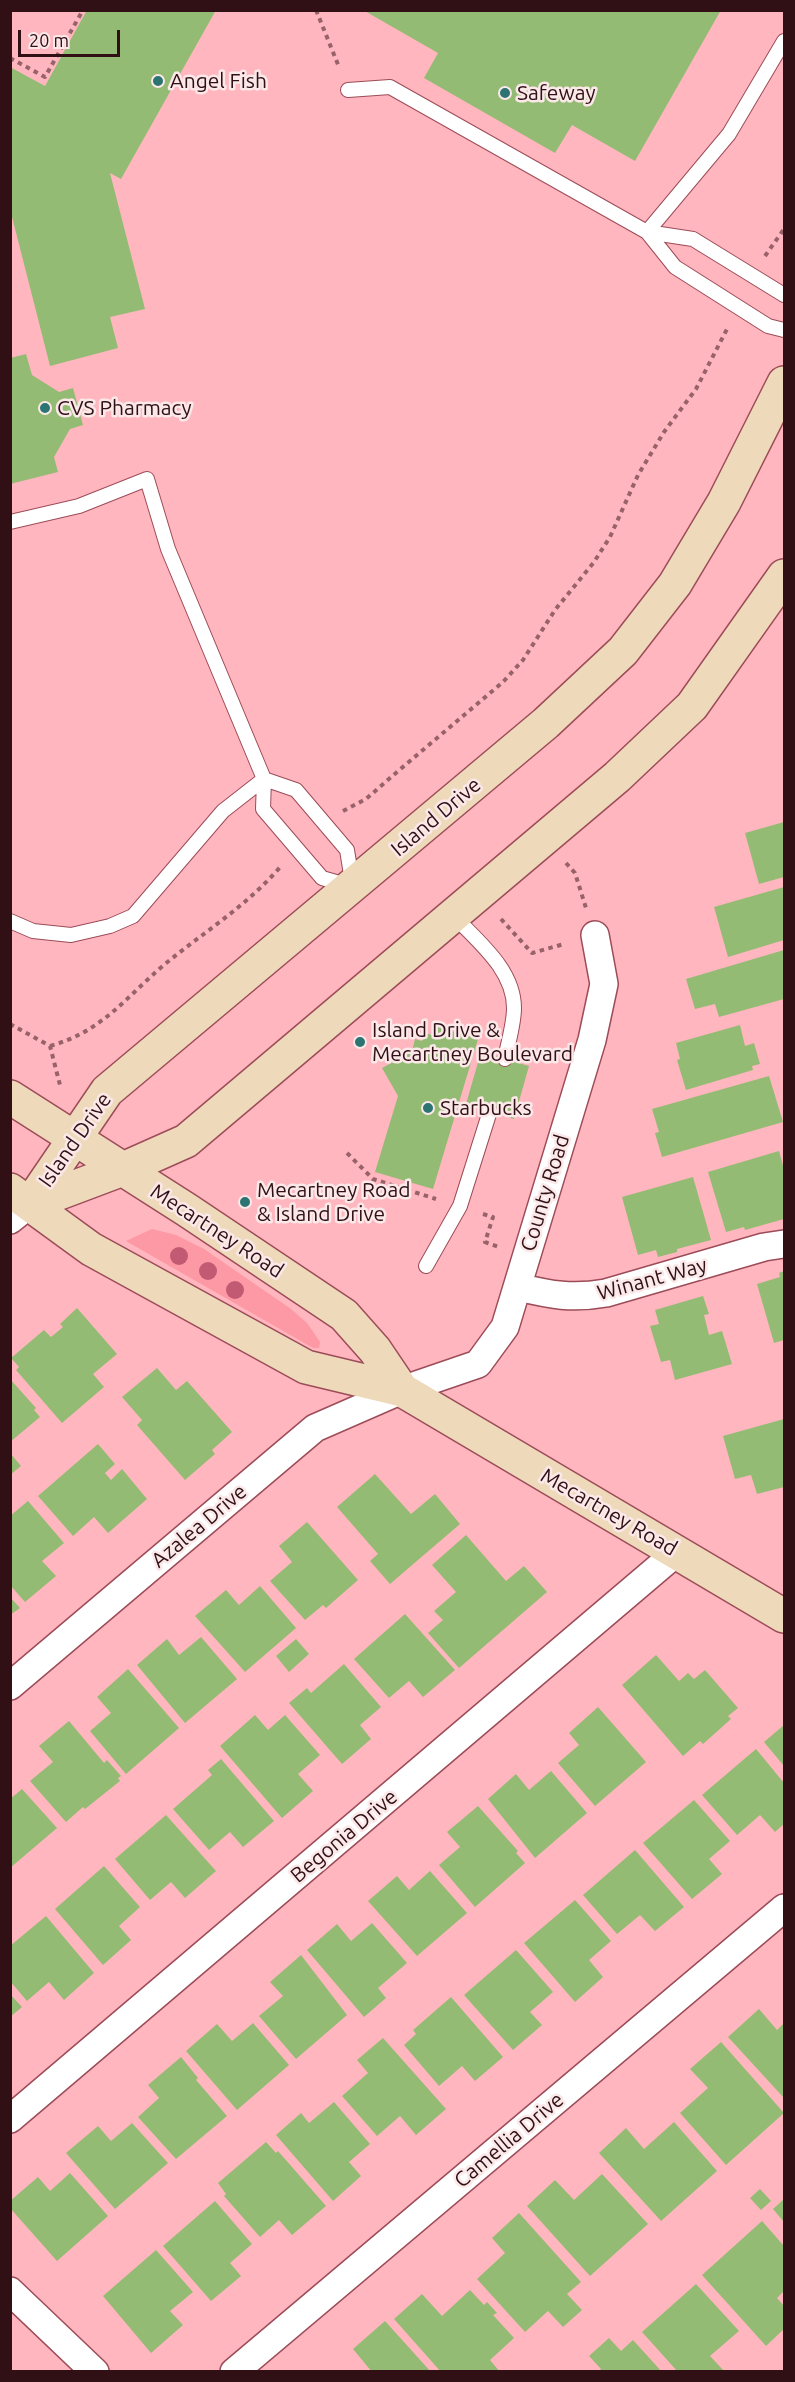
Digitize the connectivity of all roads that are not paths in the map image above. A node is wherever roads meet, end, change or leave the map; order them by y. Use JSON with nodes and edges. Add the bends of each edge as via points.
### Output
{"nodes":[{"id":1,"x":784,"y":41,"type":"edge"},
{"id":2,"x":348,"y":90,"type":"road end"},
{"id":3,"x":646,"y":232,"type":"junction"},
{"id":4,"x":784,"y":295,"type":"edge"},
{"id":5,"x":784,"y":330,"type":"edge"},
{"id":6,"x":784,"y":383,"type":"edge"},
{"id":7,"x":10,"y":522,"type":"edge"},
{"id":8,"x":784,"y":576,"type":"edge"},
{"id":9,"x":264,"y":779,"type":"junction"},
{"id":10,"x":353,"y":887,"type":"junction"},
{"id":11,"x":452,"y":914,"type":"junction"},
{"id":12,"x":10,"y":921,"type":"edge"},
{"id":13,"x":595,"y":936,"type":"road end"},
{"id":14,"x":505,"y":1059,"type":"dead end"},
{"id":15,"x":10,"y":1097,"type":"edge"},
{"id":16,"x":490,"y":1111,"type":"dead end"},
{"id":17,"x":75,"y":1139,"type":"junction"},
{"id":18,"x":123,"y":1169,"type":"junction"},
{"id":19,"x":17,"y":1205,"type":"edge"},
{"id":20,"x":784,"y":1244,"type":"edge"},
{"id":21,"x":426,"y":1266,"type":"dead end"},
{"id":22,"x":518,"y":1287,"type":"junction"},
{"id":23,"x":402,"y":1390,"type":"junction"},
{"id":24,"x":677,"y":1552,"type":"junction"},
{"id":25,"x":784,"y":1616,"type":"edge"},
{"id":26,"x":10,"y":1686,"type":"edge"},
{"id":27,"x":784,"y":1908,"type":"edge"},
{"id":28,"x":10,"y":2119,"type":"edge"},
{"id":29,"x":10,"y":2292,"type":"edge"},
{"id":30,"x":95,"y":2372,"type":"edge"},
{"id":31,"x":234,"y":2372,"type":"edge"}],
"edges":[{"from":1,"to":3,"type":"lane","via":[[729,134]]},
{"from":2,"to":3,"type":"lane","via":[[390,87]]},
{"from":3,"to":4,"type":"lane","via":[[693,239]]},
{"from":3,"to":5,"type":"lane","via":[[675,267],[768,326]]},
{"from":6,"to":10,"type":"main road","name":"Island Drive","via":[[724,502],[675,584],[623,651],[546,723]]},
{"from":7,"to":9,"type":"lane","via":[[79,506],[147,480],[168,549]]},
{"from":8,"to":11,"type":"main road","name":"Island Drive","via":[[692,706],[617,777]]},
{"from":9,"to":10,"type":"lane","via":[[296,790],[347,850]]},
{"from":9,"to":10,"type":"lane","via":[[263,809],[322,878]]},
{"from":9,"to":12,"type":"lane","via":[[223,811],[133,916],[71,935],[33,931]]},
{"from":10,"to":17,"type":"main road","name":"Island Drive","via":[[107,1091]]},
{"from":11,"to":14,"type":"lane","via":[[495,960],[508,980],[514,1007]]},
{"from":11,"to":18,"type":"main road","name":"Island Drive","via":[[186,1141]]},
{"from":13,"to":22,"type":"street","name":"County Road","via":[[604,984],[592,1040]]},
{"from":15,"to":17,"type":"main road","name":"Mecartney Road"},
{"from":16,"to":21,"type":"lane","via":[[460,1206]]},
{"from":17,"to":18,"type":"main road","name":"Mecartney Road"},
{"from":17,"to":19,"type":"main road","name":"Island Drive"},
{"from":18,"to":19,"type":"main road","name":"Island Drive"},
{"from":18,"to":23,"type":"main road","name":"Mecartney Road","via":[[344,1316],[375,1350]]},
{"from":19,"to":23,"type":"main road","name":"Mecartney Road","via":[[306,1367]]},
{"from":20,"to":22,"type":"street","name":"Winant Way","via":[[582,1297]]},
{"from":22,"to":23,"type":"street","name":"County Road","via":[[504,1327],[478,1364]]},
{"from":23,"to":24,"type":"main road","name":"Mecartney Road"},
{"from":23,"to":26,"type":"street","name":"Azalea Drive","via":[[315,1428]]},
{"from":24,"to":25,"type":"main road","name":"Mecartney Road"},
{"from":24,"to":28,"type":"street","name":"Begonia Drive"},
{"from":27,"to":31,"type":"street","name":"Camellia Drive"},
{"from":29,"to":30,"type":"street"}]}
